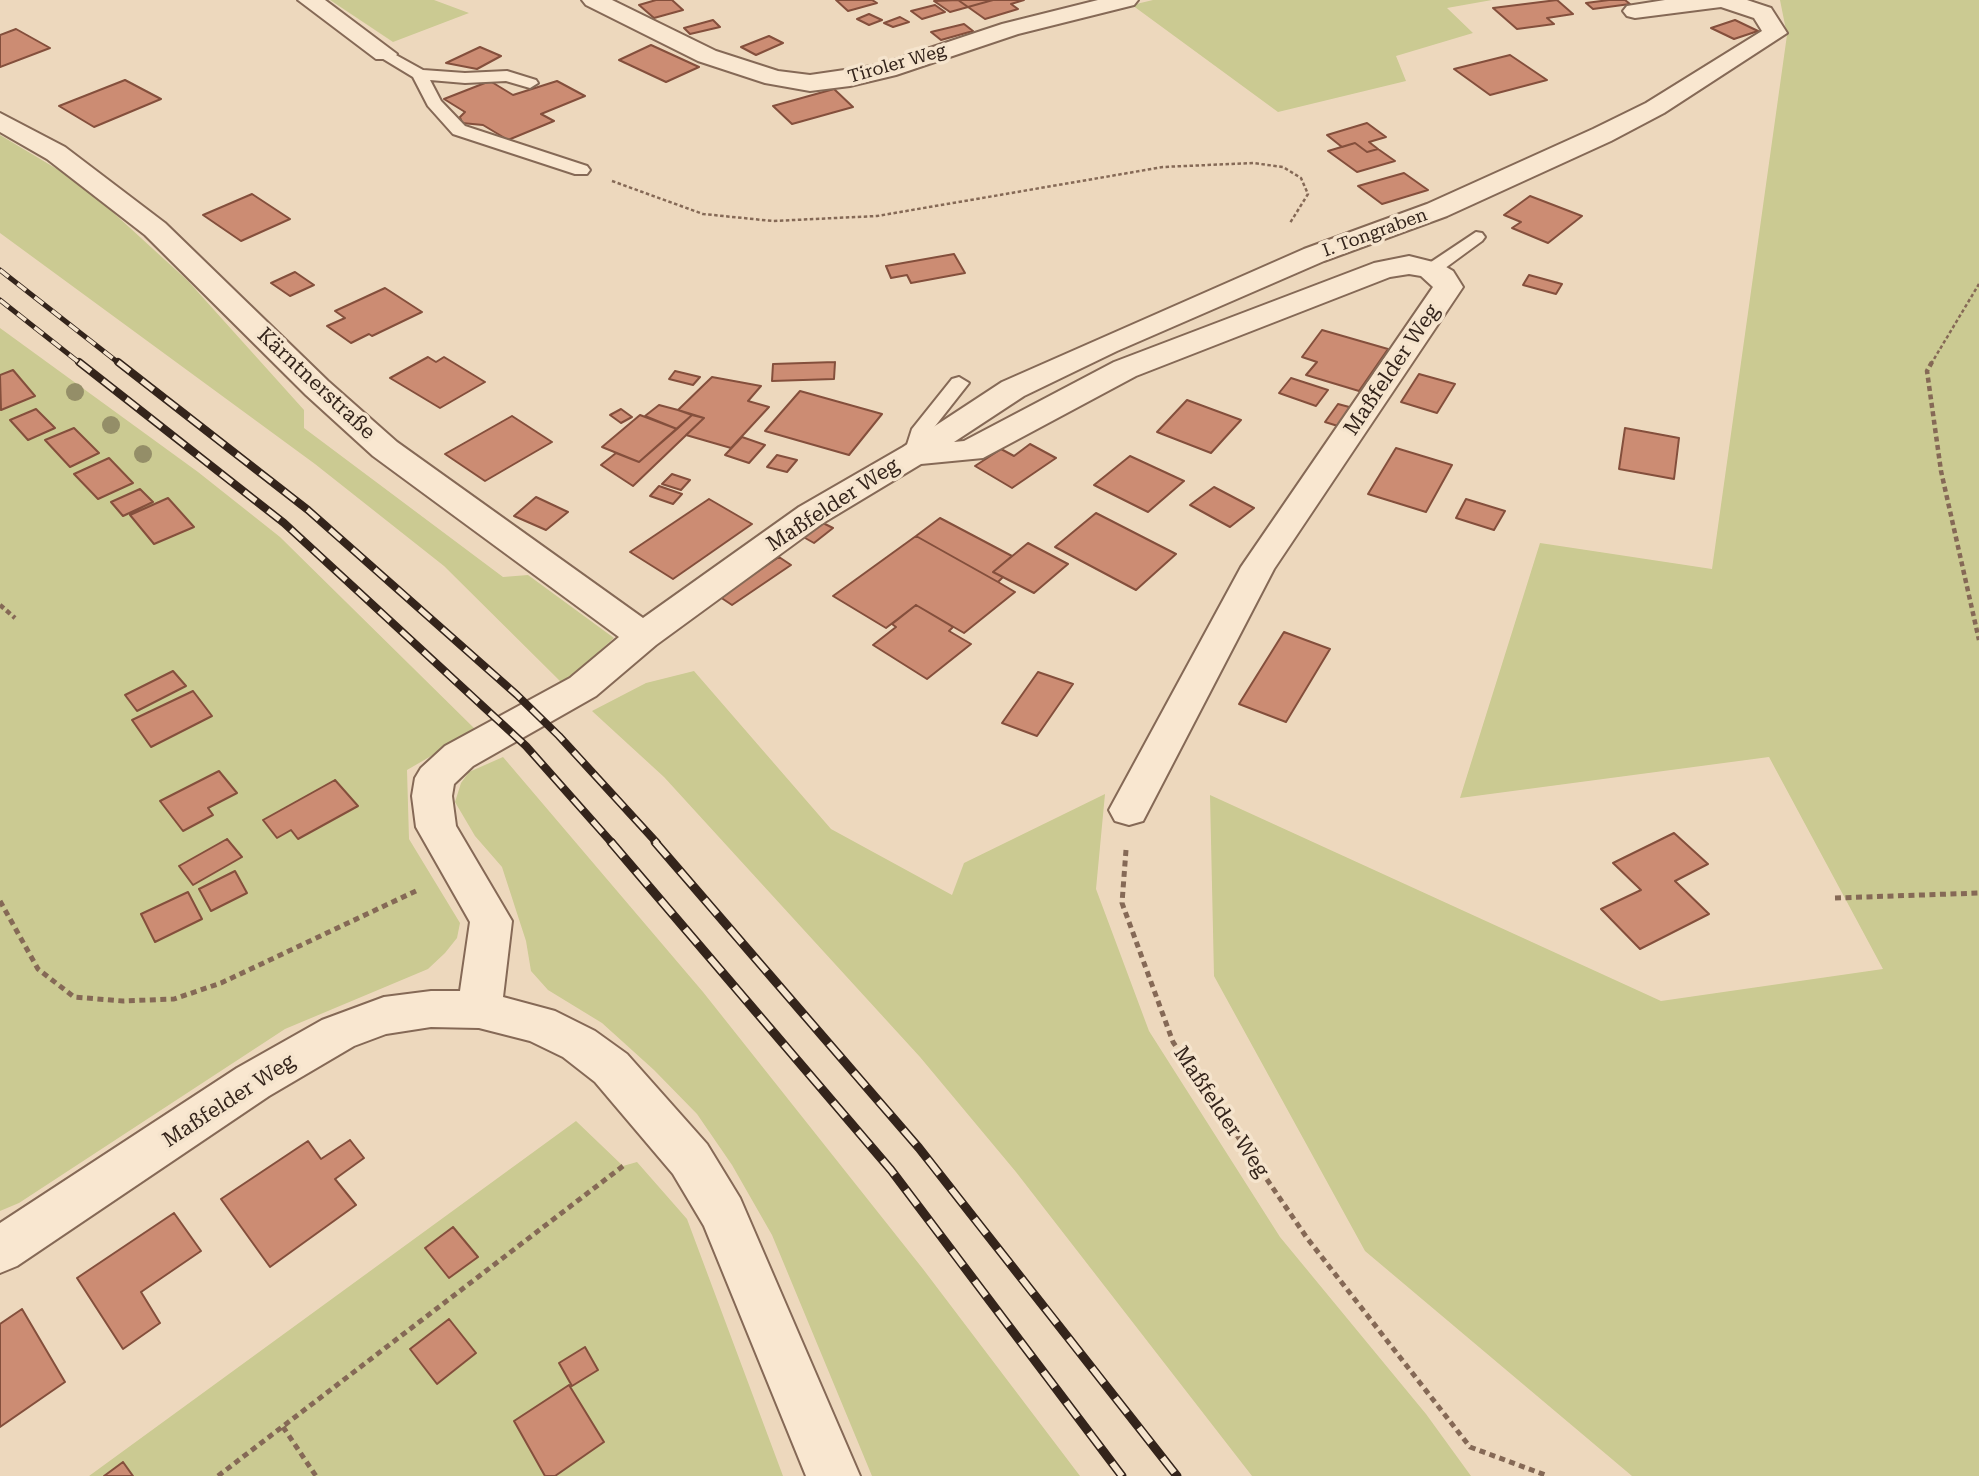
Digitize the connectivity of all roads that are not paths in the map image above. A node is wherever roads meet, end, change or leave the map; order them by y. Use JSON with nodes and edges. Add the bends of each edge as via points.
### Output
{"nodes":[{"id":1,"x":310,"y":0,"type":"edge"},
{"id":2,"x":594,"y":0,"type":"edge"},
{"id":3,"x":1126,"y":0,"type":"edge"},
{"id":4,"x":1721,"y":0,"type":"edge"},
{"id":5,"x":1635,"y":11,"type":"dead end"},
{"id":6,"x":385,"y":54,"type":"joint"},
{"id":7,"x":419,"y":74,"type":"junction"},
{"id":8,"x":530,"y":83,"type":"dead end"},
{"id":9,"x":0,"y":121,"type":"edge"},
{"id":10,"x":581,"y":170,"type":"road end"},
{"id":11,"x":1476,"y":237,"type":"dead end"},
{"id":12,"x":1431,"y":270,"type":"junction"},
{"id":13,"x":959,"y":383,"type":"dead end"},
{"id":14,"x":914,"y":454,"type":"junction"},
{"id":15,"x":643,"y":636,"type":"junction"},
{"id":16,"x":1129,"y":810,"type":"road end"},
{"id":17,"x":479,"y":1010,"type":"junction"},
{"id":18,"x":0,"y":1250,"type":"edge"},
{"id":19,"x":833,"y":1476,"type":"edge"}],
"edges":[{"from":1,"to":6,"type":"street"},
{"from":2,"to":3,"type":"street","name":"Tiroler Weg","via":[[707,55],[774,78],[810,83],[887,70],[1010,29]]},
{"from":4,"to":5,"type":"street","name":"I. Tongraben"},
{"from":4,"to":14,"type":"street","name":"I. Tongraben","via":[[1763,13],[1774,33],[1655,108],[1602,135],[1437,210],[1314,255],[1106,345],[1013,389]]},
{"from":6,"to":7,"type":"lane"},
{"from":7,"to":8,"type":"lane","via":[[507,76]]},
{"from":7,"to":10,"type":"lane","via":[[434,103],[459,130]]},
{"from":9,"to":15,"type":"street","name":"Kärntnerstraße","via":[[98,183],[155,229],[385,449]]},
{"from":11,"to":12,"type":"lane"},
{"from":12,"to":14,"type":"street","name":"Maßfelder Weg","via":[[1409,265],[1384,270],[1235,324],[1125,369],[971,451]]},
{"from":12,"to":16,"type":"street","name":"Maßfelder Weg","via":[[1443,277],[1448,287],[1258,567]]},
{"from":13,"to":14,"type":"lane","via":[[922,429]]},
{"from":14,"to":15,"type":"street","name":"Maßfelder Weg","via":[[811,515]]},
{"from":15,"to":17,"type":"street","name":"Maßfelder Weg","via":[[583,687],[459,756],[435,778],[436,827],[491,921]]},
{"from":17,"to":18,"type":"street","name":"Maßfelder Weg","via":[[396,1014],[338,1033],[253,1082]]},
{"from":17,"to":19,"type":"street","name":"Maßfelder Weg","via":[[539,1024],[579,1044],[611,1068],[690,1159],[723,1214]]}]}
